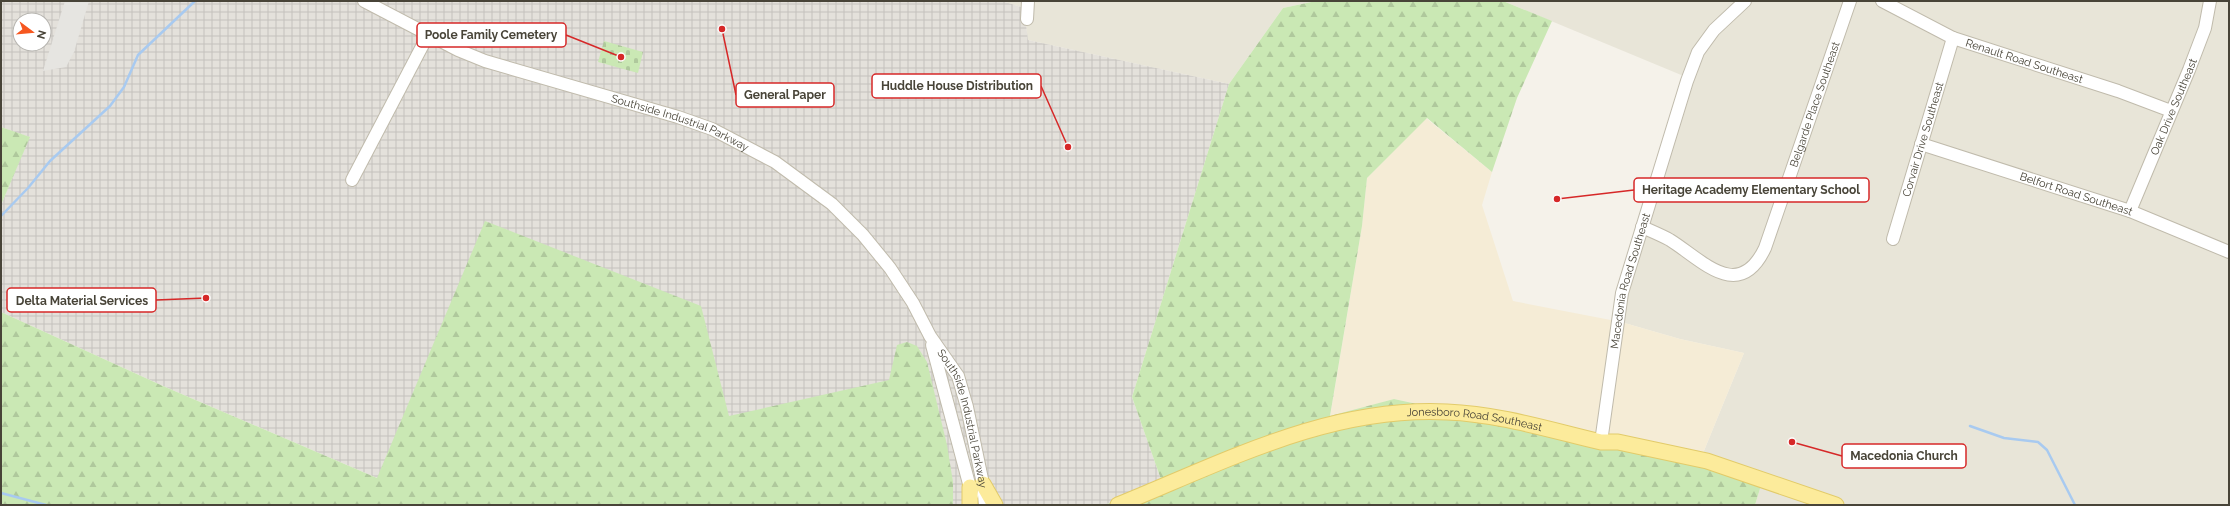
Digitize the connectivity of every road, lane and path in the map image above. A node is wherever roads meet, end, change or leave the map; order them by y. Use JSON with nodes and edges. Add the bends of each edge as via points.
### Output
{"nodes":[{"id":1,"x":364,"y":1,"type":"edge"},
{"id":2,"x":1028,"y":1,"type":"edge"},
{"id":3,"x":1745,"y":1,"type":"edge"},
{"id":4,"x":1850,"y":1,"type":"edge"},
{"id":5,"x":1882,"y":1,"type":"edge"},
{"id":6,"x":2210,"y":1,"type":"edge"},
{"id":7,"x":1027,"y":19,"type":"dead end"},
{"id":8,"x":428,"y":35,"type":"junction"},
{"id":9,"x":1952,"y":38,"type":"junction"},
{"id":10,"x":2172,"y":111,"type":"junction"},
{"id":11,"x":1921,"y":144,"type":"junction"},
{"id":12,"x":352,"y":180,"type":"dead end"},
{"id":13,"x":2130,"y":211,"type":"junction"},
{"id":14,"x":1642,"y":227,"type":"junction"},
{"id":15,"x":1893,"y":240,"type":"dead end"},
{"id":16,"x":2229,"y":252,"type":"edge"},
{"id":17,"x":930,"y":336,"type":"junction"},
{"id":18,"x":1601,"y":442,"type":"junction"},
{"id":19,"x":975,"y":446,"type":"junction"},
{"id":20,"x":960,"y":450,"type":"junction"},
{"id":21,"x":977,"y":486,"type":"junction"},
{"id":22,"x":970,"y":505,"type":"edge"},
{"id":23,"x":974,"y":505,"type":"edge"},
{"id":24,"x":984,"y":505,"type":"edge"},
{"id":25,"x":995,"y":505,"type":"edge"},
{"id":26,"x":1118,"y":505,"type":"edge"},
{"id":27,"x":1836,"y":505,"type":"edge"}],
"edges":[{"from":1,"to":8,"type":"street","name":"Southside Industrial Parkway"},
{"from":2,"to":7,"type":"street"},
{"from":3,"to":14,"type":"street","name":"Macedonia Road Southeast","via":[[1714,30],[1698,52]]},
{"from":4,"to":14,"type":"street","name":"Belgarde Place Southeast","via":[[1765,248],[1754,266],[1739,274],[1721,274],[1670,240]]},
{"from":5,"to":9,"type":"street","name":"Renault Road Southeast"},
{"from":6,"to":10,"type":"street","name":"Oak Drive Southeast","via":[[2205,28]]},
{"from":8,"to":12,"type":"street"},
{"from":8,"to":17,"type":"street","name":"Southside Industrial Parkway","via":[[485,61],[712,129],[775,162],[832,204],[863,235],[890,268]]},
{"from":9,"to":10,"type":"street","name":"Renault Road Southeast"},
{"from":9,"to":11,"type":"street","name":"Corvair Drive Southeast"},
{"from":10,"to":13,"type":"street","name":"Oak Drive Southeast"},
{"from":11,"to":13,"type":"street","name":"Belfort Road Southeast"},
{"from":11,"to":15,"type":"street","name":"Corvair Drive Southeast"},
{"from":13,"to":16,"type":"street","name":"Belfort Road Southeast"},
{"from":14,"to":18,"type":"street","name":"Macedonia Road Southeast","via":[[1619,305]]},
{"from":17,"to":19,"type":"street","name":"Southside Industrial Parkway","via":[[958,376]]},
{"from":17,"to":20,"type":"street","name":"Southside Industrial Parkway"},
{"from":18,"to":26,"type":"main road","name":"Jonesboro Road Southeast","via":[[1475,414],[1415,411],[1378,414],[1278,438]]},
{"from":18,"to":27,"type":"main road","name":"Jonesboro Road Southeast","via":[[1618,442],[1707,461]]},
{"from":19,"to":20,"type":"street"},
{"from":19,"to":21,"type":"street","name":"Southside Industrial Parkway"},
{"from":20,"to":21,"type":"street","name":"Southside Industrial Parkway"},
{"from":21,"to":22,"type":"main road"},
{"from":21,"to":23,"type":"street","name":"Southside Industrial Parkway"},
{"from":21,"to":24,"type":"street","name":"Southside Industrial Parkway"},
{"from":21,"to":25,"type":"main road"}]}
